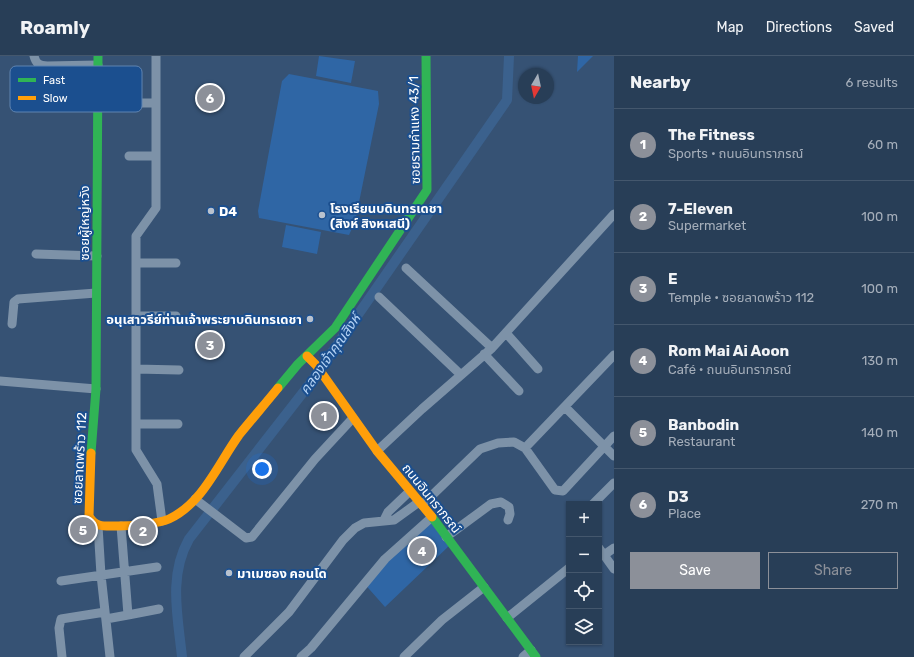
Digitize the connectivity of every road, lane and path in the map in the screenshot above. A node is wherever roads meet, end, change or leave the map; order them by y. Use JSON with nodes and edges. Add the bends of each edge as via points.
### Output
{"nodes":[{"id":1,"x":34,"y":56,"type":"edge"},
{"id":2,"x":156,"y":56,"type":"edge"},
{"id":3,"x":426,"y":56,"type":"edge"},
{"id":4,"x":98,"y":60,"type":"edge"},
{"id":5,"x":142,"y":103,"type":"edge"},
{"id":6,"x":156,"y":103,"type":"junction"},
{"id":7,"x":98,"y":112,"type":"edge"},
{"id":8,"x":129,"y":156,"type":"dead end"},
{"id":9,"x":156,"y":156,"type":"junction"},
{"id":10,"x":614,"y":214,"type":"edge"},
{"id":11,"x":36,"y":254,"type":"dead end"},
{"id":12,"x":97,"y":256,"type":"junction"},
{"id":13,"x":136,"y":263,"type":"junction"},
{"id":14,"x":176,"y":263,"type":"dead end"},
{"id":15,"x":406,"y":268,"type":"dead end"},
{"id":16,"x":96,"y":294,"type":"junction"},
{"id":17,"x":379,"y":297,"type":"dead end"},
{"id":18,"x":136,"y":316,"type":"junction"},
{"id":19,"x":176,"y":316,"type":"dead end"},
{"id":20,"x":12,"y":324,"type":"dead end"},
{"id":21,"x":506,"y":333,"type":"junction"},
{"id":22,"x":492,"y":348,"type":"junction"},
{"id":23,"x":484,"y":354,"type":"junction"},
{"id":24,"x":614,"y":355,"type":"edge"},
{"id":25,"x":307,"y":356,"type":"junction"},
{"id":26,"x":136,"y":369,"type":"junction"},
{"id":27,"x":538,"y":369,"type":"dead end"},
{"id":28,"x":179,"y":370,"type":"dead end"},
{"id":29,"x":460,"y":374,"type":"junction"},
{"id":30,"x":0,"y":381,"type":"edge"},
{"id":31,"x":96,"y":389,"type":"junction"},
{"id":32,"x":519,"y":391,"type":"dead end"},
{"id":33,"x":565,"y":407,"type":"junction"},
{"id":34,"x":353,"y":418,"type":"junction"},
{"id":35,"x":136,"y":424,"type":"junction"},
{"id":36,"x":178,"y":424,"type":"dead end"},
{"id":37,"x":614,"y":436,"type":"edge"},
{"id":38,"x":604,"y":446,"type":"junction"},
{"id":39,"x":525,"y":448,"type":"junction"},
{"id":40,"x":377,"y":451,"type":"junction"},
{"id":41,"x":614,"y":456,"type":"edge"},
{"id":42,"x":614,"y":484,"type":"edge"},
{"id":43,"x":410,"y":491,"type":"junction"},
{"id":44,"x":195,"y":499,"type":"junction"},
{"id":45,"x":596,"y":501,"type":"edge"},
{"id":46,"x":420,"y":503,"type":"junction"},
{"id":47,"x":432,"y":517,"type":"junction"},
{"id":48,"x":162,"y":520,"type":"junction"},
{"id":49,"x":384,"y":520,"type":"junction"},
{"id":50,"x":508,"y":520,"type":"dead end"},
{"id":51,"x":98,"y":526,"type":"junction"},
{"id":52,"x":121,"y":526,"type":"junction"},
{"id":53,"x":446,"y":537,"type":"junction"},
{"id":54,"x":614,"y":548,"type":"edge"},
{"id":55,"x":602,"y":552,"type":"edge"},
{"id":56,"x":157,"y":567,"type":"dead end"},
{"id":57,"x":614,"y":568,"type":"edge"},
{"id":58,"x":566,"y":570,"type":"edge"},
{"id":59,"x":125,"y":572,"type":"junction"},
{"id":60,"x":101,"y":575,"type":"junction"},
{"id":61,"x":62,"y":582,"type":"dead end"},
{"id":62,"x":484,"y":587,"type":"junction"},
{"id":63,"x":159,"y":609,"type":"dead end"},
{"id":64,"x":128,"y":615,"type":"junction"},
{"id":65,"x":106,"y":616,"type":"junction"},
{"id":66,"x":507,"y":618,"type":"junction"},
{"id":67,"x":534,"y":654,"type":"edge"},
{"id":68,"x":62,"y":657,"type":"edge"},
{"id":69,"x":110,"y":657,"type":"edge"},
{"id":70,"x":244,"y":657,"type":"edge"},
{"id":71,"x":301,"y":657,"type":"edge"},
{"id":72,"x":404,"y":657,"type":"edge"},
{"id":73,"x":523,"y":657,"type":"edge"}],
"edges":[{"from":1,"to":4,"type":"street","via":[[36,62],[47,66]]},
{"from":2,"to":6,"type":"street"},
{"from":3,"to":25,"type":"street","name":"ซอยรามคำแหง 43/1","via":[[427,190],[335,328]]},
{"from":5,"to":6,"type":"street"},
{"from":6,"to":9,"type":"street"},
{"from":7,"to":12,"type":"street","name":"ซอยผู้ใหญ่หวัง"},
{"from":8,"to":9,"type":"street"},
{"from":9,"to":13,"type":"street","via":[[156,208],[136,236]]},
{"from":10,"to":21,"type":"street"},
{"from":11,"to":12,"type":"street"},
{"from":12,"to":16,"type":"street","name":"ซอยผู้ใหญ่หวัง"},
{"from":13,"to":14,"type":"street"},
{"from":13,"to":18,"type":"street"},
{"from":15,"to":22,"type":"street"},
{"from":16,"to":20,"type":"street","via":[[18,300],[14,302]]},
{"from":16,"to":31,"type":"street","name":"ซอยผู้ใหญ่หวัง"},
{"from":17,"to":29,"type":"street"},
{"from":18,"to":19,"type":"street"},
{"from":18,"to":26,"type":"street"},
{"from":21,"to":22,"type":"street"},
{"from":21,"to":27,"type":"street"},
{"from":22,"to":23,"type":"street"},
{"from":23,"to":29,"type":"street"},
{"from":23,"to":32,"type":"street"},
{"from":24,"to":33,"type":"street"},
{"from":25,"to":34,"type":"street","name":"ถนนอินทราภรณ์"},
{"from":25,"to":44,"type":"street","via":[[239,436]]},
{"from":26,"to":28,"type":"street"},
{"from":26,"to":35,"type":"street"},
{"from":29,"to":40,"type":"street"},
{"from":30,"to":31,"type":"street"},
{"from":31,"to":51,"type":"street","name":"ซอยลาดพร้าว 112","via":[[89,516]]},
{"from":33,"to":38,"type":"street"},
{"from":33,"to":39,"type":"street"},
{"from":34,"to":40,"type":"street","name":"ถนนอินทราภรณ์"},
{"from":34,"to":44,"type":"street","via":[[315,459],[252,537],[246,538]]},
{"from":35,"to":36,"type":"street"},
{"from":35,"to":48,"type":"street","via":[[136,450],[157,484]]},
{"from":37,"to":38,"type":"street"},
{"from":38,"to":39,"type":"street","via":[[563,491],[559,492]]},
{"from":38,"to":41,"type":"street"},
{"from":39,"to":46,"type":"street","via":[[514,442],[480,448]]},
{"from":40,"to":43,"type":"street","name":"ถนนอินทราภรณ์"},
{"from":42,"to":45,"type":"street"},
{"from":43,"to":46,"type":"street","name":"ถนนอินทราภรณ์"},
{"from":43,"to":49,"type":"street","via":[[388,512]]},
{"from":44,"to":48,"type":"street","via":[[169,519]]},
{"from":46,"to":47,"type":"street","name":"ถนนอินทราภรณ์"},
{"from":46,"to":49,"type":"street","via":[[394,520]]},
{"from":47,"to":53,"type":"street","name":"ถนนอินทราภรณ์"},
{"from":47,"to":71,"type":"street","via":[[385,559]]},
{"from":48,"to":52,"type":"street"},
{"from":49,"to":70,"type":"street","via":[[364,523],[355,528],[343,540],[289,612]]},
{"from":50,"to":53,"type":"street","via":[[510,507],[501,502],[491,504]]},
{"from":51,"to":52,"type":"street"},
{"from":51,"to":60,"type":"street"},
{"from":52,"to":59,"type":"street"},
{"from":53,"to":62,"type":"street","name":"ถนนอินทราภรณ์"},
{"from":54,"to":55,"type":"street"},
{"from":55,"to":57,"type":"street"},
{"from":56,"to":59,"type":"street"},
{"from":58,"to":66,"type":"street"},
{"from":59,"to":60,"type":"street"},
{"from":59,"to":64,"type":"street"},
{"from":60,"to":61,"type":"street"},
{"from":60,"to":65,"type":"street"},
{"from":62,"to":66,"type":"street","name":"ถนนอินทราภรณ์"},
{"from":62,"to":72,"type":"street","via":[[442,620]]},
{"from":63,"to":64,"type":"street"},
{"from":64,"to":65,"type":"street"},
{"from":65,"to":68,"type":"street","via":[[61,619],[59,628]]},
{"from":65,"to":69,"type":"street"},
{"from":66,"to":67,"type":"street","name":"ถนนอินทราภรณ์"},
{"from":67,"to":73,"type":"street"}]}
